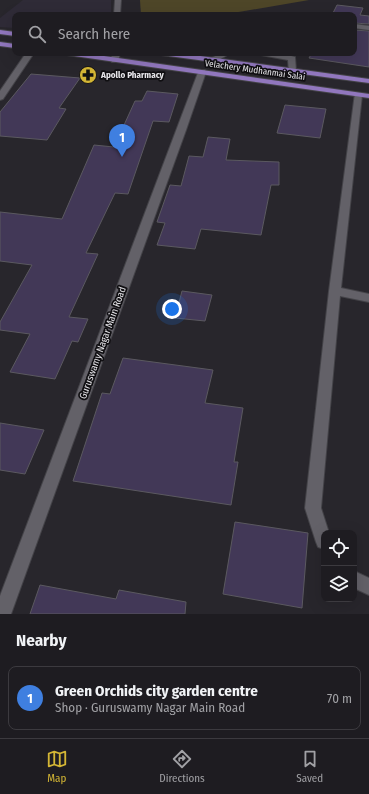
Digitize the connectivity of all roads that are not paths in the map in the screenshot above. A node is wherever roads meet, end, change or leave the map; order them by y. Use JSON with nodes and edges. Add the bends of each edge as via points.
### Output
{"nodes":[{"id":1,"x":118,"y":0,"type":"edge"},
{"id":2,"x":118,"y":12,"type":"edge"},
{"id":3,"x":357,"y":26,"type":"edge"},
{"id":4,"x":369,"y":28,"type":"edge"},
{"id":5,"x":0,"y":32,"type":"edge"},
{"id":6,"x":12,"y":34,"type":"edge"},
{"id":7,"x":0,"y":44,"type":"edge"},
{"id":8,"x":12,"y":46,"type":"edge"},
{"id":9,"x":28,"y":56,"type":"edge"},
{"id":10,"x":116,"y":56,"type":"edge"},
{"id":11,"x":183,"y":56,"type":"edge"},
{"id":12,"x":221,"y":56,"type":"edge"},
{"id":13,"x":285,"y":56,"type":"edge"},
{"id":14,"x":212,"y":60,"type":"junction"},
{"id":15,"x":292,"y":71,"type":"junction"},
{"id":16,"x":202,"y":72,"type":"junction"},
{"id":17,"x":369,"y":81,"type":"edge"},
{"id":18,"x":364,"y":95,"type":"edge"},
{"id":19,"x":0,"y":97,"type":"edge"},
{"id":20,"x":335,"y":291,"type":"junction"},
{"id":21,"x":369,"y":298,"type":"edge"},
{"id":22,"x":321,"y":533,"type":"edge"},
{"id":23,"x":357,"y":581,"type":"edge"},
{"id":24,"x":369,"y":587,"type":"edge"},
{"id":25,"x":2,"y":614,"type":"edge"}],
"edges":[{"from":1,"to":2,"type":"street"},
{"from":3,"to":4,"type":"street"},
{"from":5,"to":6,"type":"main road"},
{"from":7,"to":8,"type":"main road"},
{"from":9,"to":19,"type":"street"},
{"from":10,"to":16,"type":"main road","name":"Velachery Mudhanmai Salai"},
{"from":11,"to":14,"type":"main road","name":"Velachery Mudhanmai Salai"},
{"from":12,"to":14,"type":"street"},
{"from":13,"to":15,"type":"street","via":[[292,59]]},
{"from":14,"to":15,"type":"main road","name":"Velachery Mudhanmai Salai"},
{"from":15,"to":17,"type":"main road","name":"Velachery Mudhanmai Salai"},
{"from":16,"to":18,"type":"main road","name":"Velachery Mudhanmai Salai"},
{"from":16,"to":25,"type":"street","name":"Guruswamy Nagar Main Road","via":[[180,138]]},
{"from":18,"to":20,"type":"street"},
{"from":20,"to":21,"type":"street"},
{"from":20,"to":22,"type":"street","via":[[313,508]]},
{"from":23,"to":24,"type":"street"}]}
